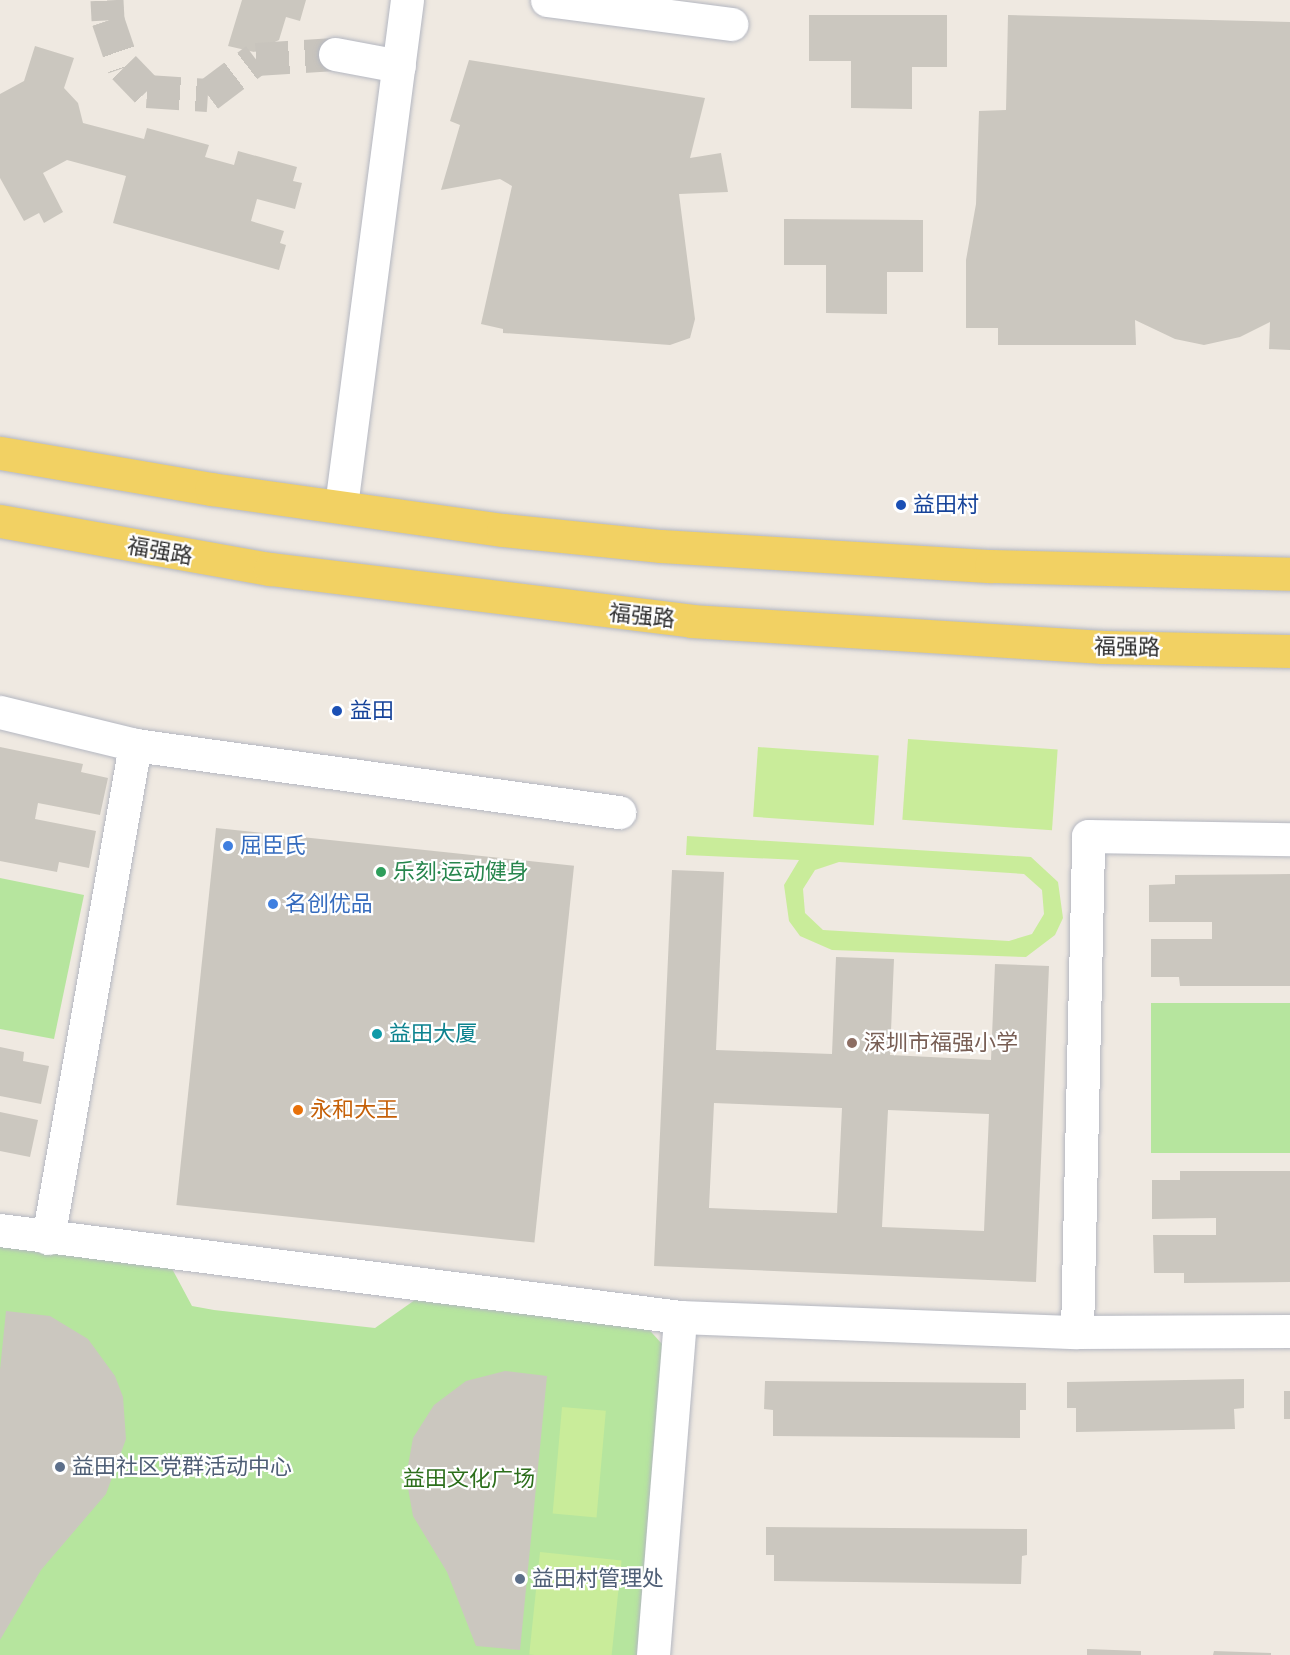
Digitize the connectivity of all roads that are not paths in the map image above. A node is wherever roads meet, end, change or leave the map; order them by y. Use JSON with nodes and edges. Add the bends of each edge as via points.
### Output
{"nodes":[{"id":1,"x":407,"y":0,"type":"edge"},
{"id":2,"x":547,"y":0,"type":"edge"},
{"id":3,"x":731,"y":24,"type":"dead end"},
{"id":4,"x":335,"y":54,"type":"tunnel mouth"},
{"id":5,"x":399,"y":66,"type":"junction"},
{"id":6,"x":0,"y":453,"type":"edge"},
{"id":7,"x":341,"y":506,"type":"junction"},
{"id":8,"x":0,"y":521,"type":"edge"},
{"id":9,"x":1290,"y":574,"type":"edge"},
{"id":10,"x":1290,"y":651,"type":"edge"},
{"id":11,"x":0,"y":712,"type":"edge"},
{"id":12,"x":135,"y":745,"type":"junction"},
{"id":13,"x":619,"y":812,"type":"dead end"},
{"id":14,"x":1290,"y":839,"type":"edge"},
{"id":15,"x":0,"y":1230,"type":"edge"},
{"id":16,"x":48,"y":1239,"type":"junction"},
{"id":17,"x":680,"y":1317,"type":"junction"},
{"id":18,"x":1290,"y":1331,"type":"edge"},
{"id":19,"x":1077,"y":1332,"type":"junction"},
{"id":20,"x":653,"y":1655,"type":"edge"}],
"edges":[{"from":1,"to":5,"type":"street"},
{"from":2,"to":3,"type":"street"},
{"from":4,"to":5,"type":"street"},
{"from":5,"to":7,"type":"street"},
{"from":6,"to":7,"type":"main road"},
{"from":7,"to":9,"type":"main road","via":[[661,546],[992,566]]},
{"from":8,"to":10,"type":"main road","name":"福强路","via":[[270,569],[690,621],[1103,647]]},
{"from":11,"to":12,"type":"street"},
{"from":12,"to":13,"type":"street"},
{"from":12,"to":16,"type":"street"},
{"from":14,"to":19,"type":"street","via":[[1088,836]]},
{"from":15,"to":16,"type":"street"},
{"from":16,"to":17,"type":"street"},
{"from":17,"to":19,"type":"street"},
{"from":17,"to":20,"type":"street"},
{"from":18,"to":19,"type":"street"}]}
